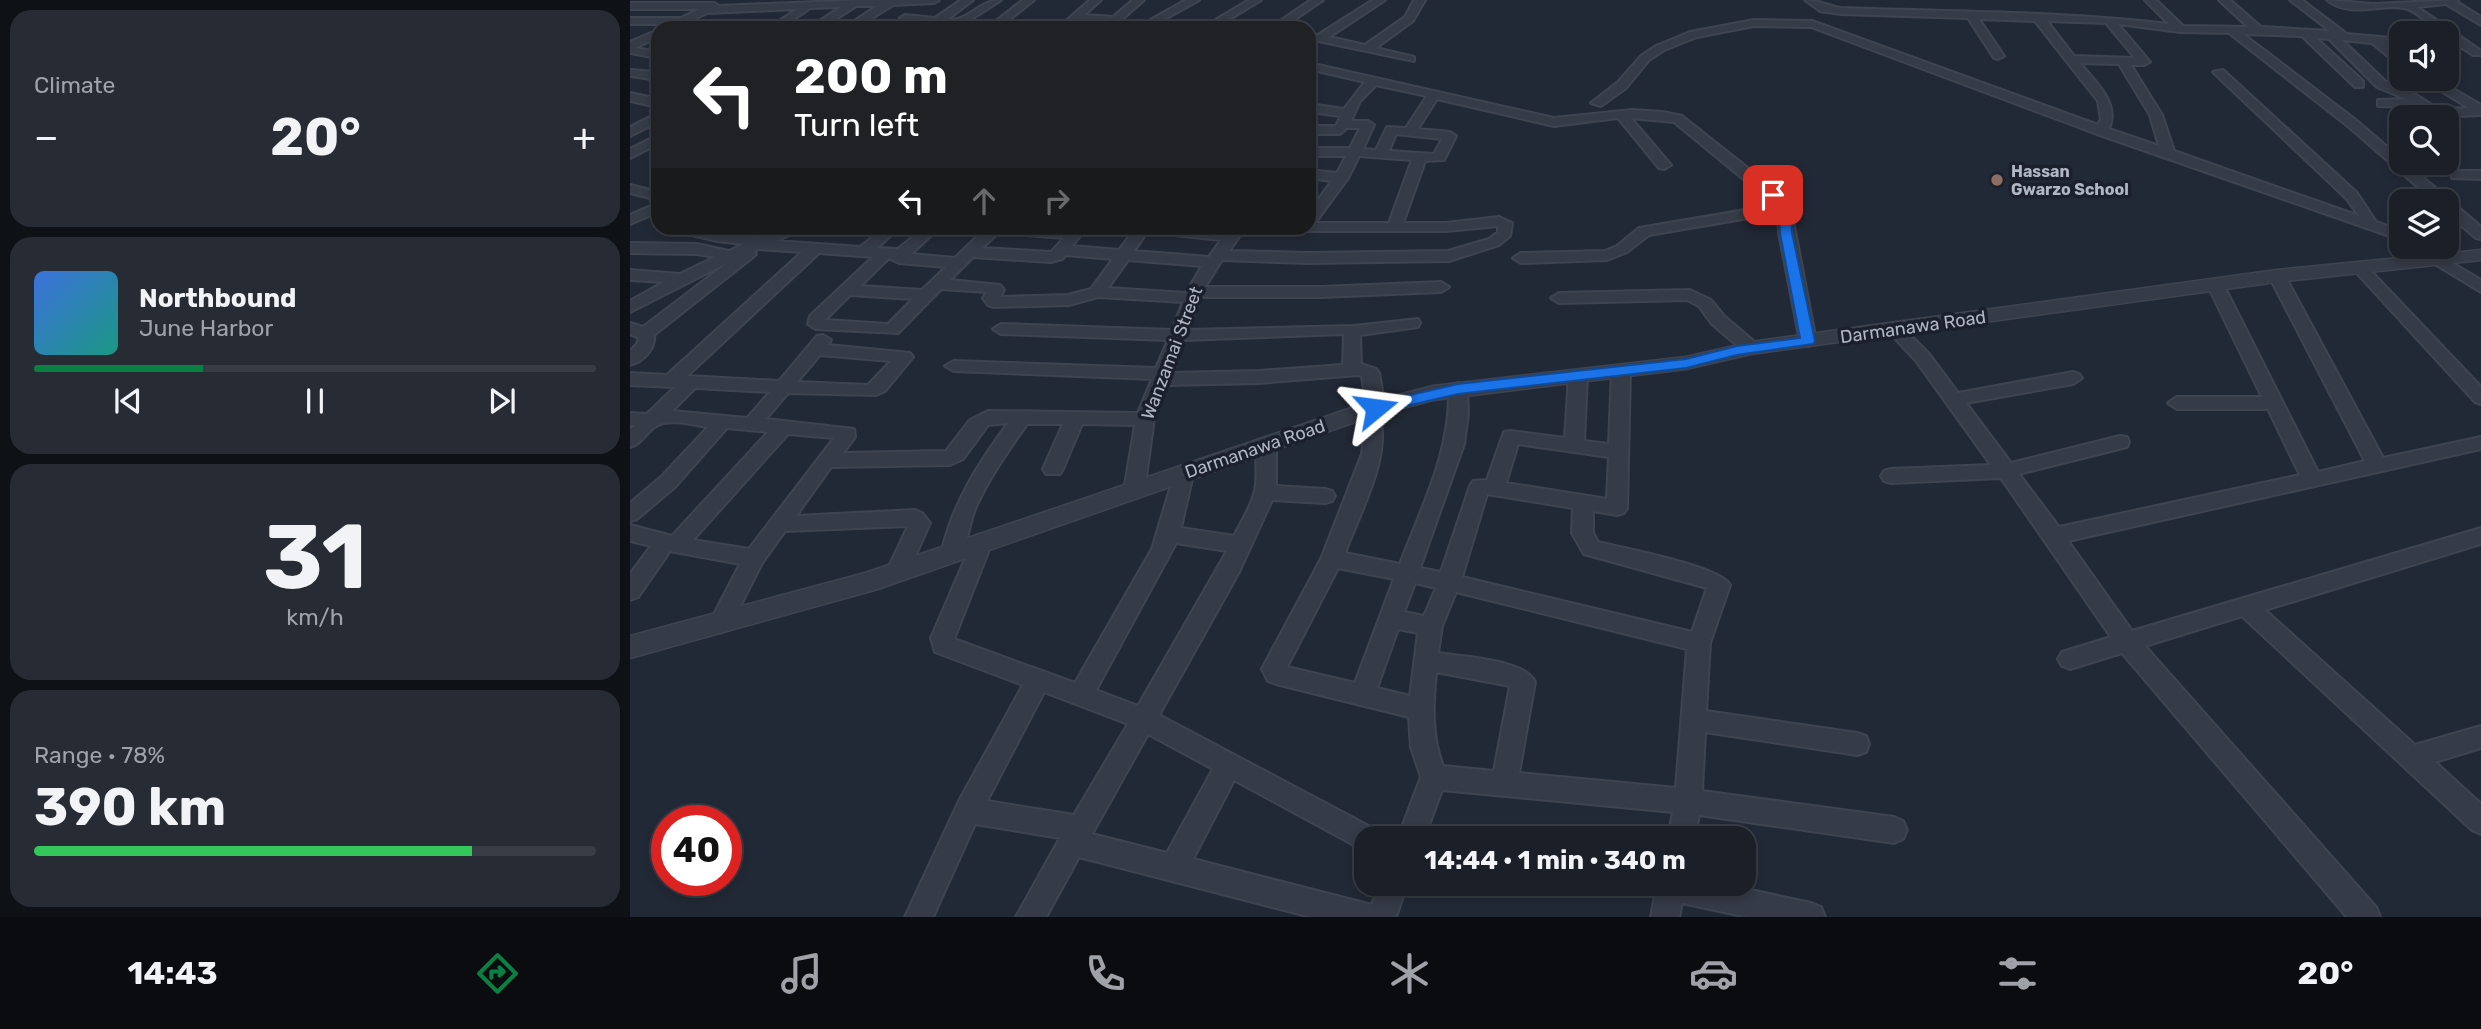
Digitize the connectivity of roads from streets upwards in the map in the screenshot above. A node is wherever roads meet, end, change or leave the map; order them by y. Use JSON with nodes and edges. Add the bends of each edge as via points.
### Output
{"nodes":[{"id":1,"x":726,"y":0,"type":"edge"},
{"id":2,"x":766,"y":0,"type":"edge"},
{"id":3,"x":933,"y":0,"type":"edge"},
{"id":4,"x":968,"y":0,"type":"edge"},
{"id":5,"x":996,"y":0,"type":"edge"},
{"id":6,"x":1029,"y":0,"type":"edge"},
{"id":7,"x":1096,"y":0,"type":"edge"},
{"id":8,"x":1139,"y":0,"type":"edge"},
{"id":9,"x":1256,"y":0,"type":"edge"},
{"id":10,"x":1318,"y":0,"type":"edge"},
{"id":11,"x":1380,"y":0,"type":"edge"},
{"id":12,"x":1419,"y":0,"type":"edge"},
{"id":13,"x":1810,"y":0,"type":"edge"},
{"id":14,"x":1856,"y":0,"type":"edge"},
{"id":15,"x":1913,"y":0,"type":"edge"},
{"id":16,"x":1982,"y":0,"type":"edge"},
{"id":17,"x":2150,"y":0,"type":"edge"},
{"id":18,"x":2224,"y":0,"type":"edge"},
{"id":19,"x":2295,"y":0,"type":"edge"},
{"id":20,"x":2332,"y":0,"type":"edge"},
{"id":21,"x":2447,"y":0,"type":"edge"},
{"id":22,"x":2453,"y":0,"type":"edge"},
{"id":23,"x":890,"y":1,"type":"edge"},
{"id":24,"x":849,"y":2,"type":"edge"},
{"id":25,"x":807,"y":3,"type":"edge"},
{"id":26,"x":2406,"y":4,"type":"junction"},
{"id":27,"x":630,"y":6,"type":"edge"},
{"id":28,"x":1196,"y":6,"type":"edge"},
{"id":29,"x":709,"y":8,"type":"junction"},
{"id":30,"x":747,"y":10,"type":"junction"},
{"id":31,"x":1861,"y":12,"type":"junction"},
{"id":32,"x":1922,"y":14,"type":"junction"},
{"id":33,"x":1230,"y":15,"type":"junction"},
{"id":34,"x":1972,"y":15,"type":"junction"},
{"id":35,"x":1991,"y":16,"type":"junction"},
{"id":36,"x":2038,"y":16,"type":"junction"},
{"id":37,"x":1077,"y":18,"type":"junction"},
{"id":38,"x":2109,"y":20,"type":"junction"},
{"id":39,"x":682,"y":21,"type":"edge"},
{"id":40,"x":783,"y":21,"type":"edge"},
{"id":41,"x":823,"y":21,"type":"edge"},
{"id":42,"x":860,"y":21,"type":"edge"},
{"id":43,"x":902,"y":21,"type":"edge"},
{"id":44,"x":938,"y":21,"type":"edge"},
{"id":45,"x":964,"y":21,"type":"edge"},
{"id":46,"x":1001,"y":21,"type":"edge"},
{"id":47,"x":1073,"y":21,"type":"edge"},
{"id":48,"x":1158,"y":21,"type":"edge"},
{"id":49,"x":1219,"y":21,"type":"edge"},
{"id":50,"x":1286,"y":21,"type":"edge"},
{"id":51,"x":651,"y":22,"type":"edge"},
{"id":52,"x":2481,"y":22,"type":"edge"},
{"id":53,"x":633,"y":23,"type":"edge"},
{"id":54,"x":2180,"y":29,"type":"junction"},
{"id":55,"x":2232,"y":30,"type":"junction"},
{"id":56,"x":2258,"y":30,"type":"junction"},
{"id":57,"x":2305,"y":33,"type":"junction"},
{"id":58,"x":2337,"y":35,"type":"junction"},
{"id":59,"x":1316,"y":36,"type":"edge"},
{"id":60,"x":651,"y":37,"type":"edge"},
{"id":61,"x":1316,"y":37,"type":"edge"},
{"id":62,"x":2374,"y":39,"type":"junction"},
{"id":63,"x":2389,"y":41,"type":"edge"},
{"id":64,"x":630,"y":48,"type":"edge"},
{"id":65,"x":1367,"y":49,"type":"junction"},
{"id":66,"x":2459,"y":50,"type":"edge"},
{"id":67,"x":651,"y":53,"type":"edge"},
{"id":68,"x":2389,"y":53,"type":"edge"},
{"id":69,"x":1998,"y":56,"type":"dead end"},
{"id":70,"x":2480,"y":57,"type":"edge"},
{"id":71,"x":1410,"y":59,"type":"dead end"},
{"id":72,"x":2071,"y":59,"type":"junction"},
{"id":73,"x":2124,"y":62,"type":"junction"},
{"id":74,"x":1316,"y":68,"type":"edge"},
{"id":75,"x":1325,"y":70,"type":"junction"},
{"id":76,"x":2219,"y":72,"type":"dead end"},
{"id":77,"x":630,"y":73,"type":"edge"},
{"id":78,"x":651,"y":75,"type":"edge"},
{"id":79,"x":1316,"y":76,"type":"edge"},
{"id":80,"x":1373,"y":81,"type":"junction"},
{"id":81,"x":2359,"y":84,"type":"dead end"},
{"id":82,"x":2448,"y":91,"type":"edge"},
{"id":83,"x":1436,"y":94,"type":"junction"},
{"id":84,"x":630,"y":97,"type":"edge"},
{"id":85,"x":651,"y":102,"type":"edge"},
{"id":86,"x":1597,"y":103,"type":"dead end"},
{"id":87,"x":2382,"y":103,"type":"dead end"},
{"id":88,"x":2420,"y":103,"type":"junction"},
{"id":89,"x":1316,"y":110,"type":"edge"},
{"id":90,"x":2481,"y":111,"type":"edge"},
{"id":91,"x":1622,"y":115,"type":"junction"},
{"id":92,"x":1346,"y":118,"type":"junction"},
{"id":93,"x":651,"y":121,"type":"edge"},
{"id":94,"x":631,"y":131,"type":"edge"},
{"id":95,"x":1316,"y":131,"type":"edge"},
{"id":96,"x":1411,"y":131,"type":"junction"},
{"id":97,"x":2102,"y":131,"type":"junction"},
{"id":98,"x":651,"y":132,"type":"edge"},
{"id":99,"x":651,"y":143,"type":"edge"},
{"id":100,"x":1316,"y":152,"type":"edge"},
{"id":101,"x":1354,"y":152,"type":"junction"},
{"id":102,"x":630,"y":154,"type":"edge"},
{"id":103,"x":1381,"y":154,"type":"junction"},
{"id":104,"x":2168,"y":154,"type":"junction"},
{"id":105,"x":1420,"y":157,"type":"junction"},
{"id":106,"x":1664,"y":165,"type":"dead end"},
{"id":107,"x":1316,"y":175,"type":"edge"},
{"id":108,"x":2459,"y":175,"type":"edge"},
{"id":109,"x":2481,"y":175,"type":"edge"},
{"id":110,"x":1341,"y":177,"type":"junction"},
{"id":111,"x":2428,"y":189,"type":"edge"},
{"id":112,"x":1785,"y":208,"type":"junction"},
{"id":113,"x":651,"y":210,"type":"edge"},
{"id":114,"x":1316,"y":212,"type":"edge"},
{"id":115,"x":2459,"y":216,"type":"edge"},
{"id":116,"x":633,"y":218,"type":"edge"},
{"id":117,"x":651,"y":221,"type":"edge"},
{"id":118,"x":1395,"y":226,"type":"junction"},
{"id":119,"x":2370,"y":226,"type":"junction"},
{"id":120,"x":1316,"y":228,"type":"edge"},
{"id":121,"x":2389,"y":232,"type":"edge"},
{"id":122,"x":709,"y":235,"type":"edge"},
{"id":123,"x":777,"y":235,"type":"edge"},
{"id":124,"x":883,"y":235,"type":"edge"},
{"id":125,"x":921,"y":235,"type":"edge"},
{"id":126,"x":987,"y":235,"type":"edge"},
{"id":127,"x":1073,"y":235,"type":"edge"},
{"id":128,"x":1139,"y":235,"type":"edge"},
{"id":129,"x":1232,"y":235,"type":"edge"},
{"id":130,"x":2481,"y":235,"type":"edge"},
{"id":131,"x":753,"y":246,"type":"junction"},
{"id":132,"x":630,"y":248,"type":"edge"},
{"id":133,"x":814,"y":249,"type":"junction"},
{"id":134,"x":1061,"y":250,"type":"junction"},
{"id":135,"x":864,"y":251,"type":"junction"},
{"id":136,"x":894,"y":253,"type":"junction"},
{"id":137,"x":1125,"y":253,"type":"junction"},
{"id":138,"x":729,"y":255,"type":"junction"},
{"id":139,"x":962,"y":258,"type":"junction"},
{"id":140,"x":1521,"y":258,"type":"dead end"},
{"id":141,"x":1214,"y":259,"type":"junction"},
{"id":142,"x":2409,"y":259,"type":"edge"},
{"id":143,"x":2443,"y":259,"type":"edge"},
{"id":144,"x":2360,"y":268,"type":"junction"},
{"id":145,"x":630,"y":275,"type":"edge"},
{"id":146,"x":2277,"y":276,"type":"junction"},
{"id":147,"x":680,"y":279,"type":"junction"},
{"id":148,"x":2216,"y":286,"type":"junction"},
{"id":149,"x":1441,"y":287,"type":"dead end"},
{"id":150,"x":2481,"y":287,"type":"edge"},
{"id":151,"x":930,"y":289,"type":"junction"},
{"id":152,"x":846,"y":290,"type":"junction"},
{"id":153,"x":1097,"y":292,"type":"junction"},
{"id":154,"x":1194,"y":295,"type":"junction"},
{"id":155,"x":1559,"y":298,"type":"dead end"},
{"id":156,"x":630,"y":307,"type":"edge"},
{"id":157,"x":1412,"y":323,"type":"dead end"},
{"id":158,"x":835,"y":326,"type":"junction"},
{"id":159,"x":1001,"y":329,"type":"dead end"},
{"id":160,"x":1895,"y":330,"type":"junction"},
{"id":161,"x":638,"y":331,"type":"edge"},
{"id":162,"x":1351,"y":331,"type":"junction"},
{"id":163,"x":1179,"y":335,"type":"junction"},
{"id":164,"x":1808,"y":341,"type":"junction"},
{"id":165,"x":816,"y":349,"type":"junction"},
{"id":166,"x":1736,"y":351,"type":"junction"},
{"id":167,"x":630,"y":360,"type":"edge"},
{"id":168,"x":954,"y":366,"type":"dead end"},
{"id":169,"x":1352,"y":370,"type":"junction"},
{"id":170,"x":1621,"y":371,"type":"junction"},
{"id":171,"x":1162,"y":376,"type":"junction"},
{"id":172,"x":1578,"y":376,"type":"junction"},
{"id":173,"x":2073,"y":378,"type":"dead end"},
{"id":174,"x":630,"y":379,"type":"edge"},
{"id":175,"x":671,"y":381,"type":"junction"},
{"id":176,"x":691,"y":382,"type":"junction"},
{"id":177,"x":785,"y":387,"type":"junction"},
{"id":178,"x":1458,"y":389,"type":"junction"},
{"id":179,"x":2477,"y":390,"type":"edge"},
{"id":180,"x":1954,"y":400,"type":"junction"},
{"id":181,"x":2177,"y":403,"type":"dead end"},
{"id":182,"x":2274,"y":403,"type":"junction"},
{"id":183,"x":1372,"y":409,"type":"junction"},
{"id":184,"x":1022,"y":417,"type":"junction"},
{"id":185,"x":1075,"y":418,"type":"junction"},
{"id":186,"x":630,"y":419,"type":"edge"},
{"id":187,"x":1145,"y":419,"type":"junction"},
{"id":188,"x":651,"y":420,"type":"junction"},
{"id":189,"x":723,"y":421,"type":"junction"},
{"id":190,"x":753,"y":423,"type":"junction"},
{"id":191,"x":782,"y":429,"type":"junction"},
{"id":192,"x":630,"y":441,"type":"edge"},
{"id":193,"x":2120,"y":442,"type":"dead end"},
{"id":194,"x":2481,"y":443,"type":"edge"},
{"id":195,"x":1267,"y":445,"type":"junction"},
{"id":196,"x":1574,"y":446,"type":"junction"},
{"id":197,"x":1619,"y":452,"type":"junction"},
{"id":198,"x":826,"y":460,"type":"junction"},
{"id":199,"x":2377,"y":465,"type":"junction"},
{"id":200,"x":1053,"y":469,"type":"dead end"},
{"id":201,"x":2006,"y":471,"type":"junction"},
{"id":202,"x":1183,"y":474,"type":"junction"},
{"id":203,"x":1891,"y":476,"type":"dead end"},
{"id":204,"x":2312,"y":479,"type":"junction"},
{"id":205,"x":1494,"y":488,"type":"junction"},
{"id":206,"x":1134,"y":491,"type":"junction"},
{"id":207,"x":1265,"y":493,"type":"junction"},
{"id":208,"x":1325,"y":496,"type":"dead end"},
{"id":209,"x":1583,"y":504,"type":"junction"},
{"id":210,"x":630,"y":514,"type":"edge"},
{"id":211,"x":779,"y":524,"type":"junction"},
{"id":212,"x":630,"y":533,"type":"edge"},
{"id":213,"x":1169,"y":534,"type":"junction"},
{"id":214,"x":2054,"y":536,"type":"junction"},
{"id":215,"x":2481,"y":536,"type":"edge"},
{"id":216,"x":982,"y":542,"type":"junction"},
{"id":217,"x":671,"y":544,"type":"junction"},
{"id":218,"x":1241,"y":545,"type":"junction"},
{"id":219,"x":953,"y":551,"type":"junction"},
{"id":220,"x":754,"y":558,"type":"junction"},
{"id":221,"x":1332,"y":559,"type":"junction"},
{"id":222,"x":1408,"y":572,"type":"junction"},
{"id":223,"x":897,"y":573,"type":"junction"},
{"id":224,"x":1450,"y":582,"type":"junction"},
{"id":225,"x":630,"y":590,"type":"edge"},
{"id":226,"x":2246,"y":607,"type":"junction"},
{"id":227,"x":1391,"y":619,"type":"junction"},
{"id":228,"x":720,"y":624,"type":"junction"},
{"id":229,"x":1431,"y":626,"type":"junction"},
{"id":230,"x":1699,"y":642,"type":"junction"},
{"id":231,"x":2127,"y":642,"type":"junction"},
{"id":232,"x":630,"y":647,"type":"edge"},
{"id":233,"x":2070,"y":659,"type":"dead end"},
{"id":234,"x":1425,"y":660,"type":"junction"},
{"id":235,"x":1038,"y":680,"type":"junction"},
{"id":236,"x":1363,"y":694,"type":"junction"},
{"id":237,"x":1080,"y":696,"type":"junction"},
{"id":238,"x":1421,"y":709,"type":"junction"},
{"id":239,"x":1142,"y":718,"type":"junction"},
{"id":240,"x":1693,"y":720,"type":"junction"},
{"id":241,"x":2481,"y":737,"type":"edge"},
{"id":242,"x":1857,"y":744,"type":"dead end"},
{"id":243,"x":2413,"y":757,"type":"junction"},
{"id":244,"x":1228,"y":766,"type":"junction"},
{"id":245,"x":1434,"y":777,"type":"junction"},
{"id":246,"x":1505,"y":783,"type":"junction"},
{"id":247,"x":1688,"y":801,"type":"junction"},
{"id":248,"x":968,"y":810,"type":"junction"},
{"id":249,"x":2481,"y":821,"type":"edge"},
{"id":250,"x":1417,"y":826,"type":"edge"},
{"id":251,"x":1683,"y":826,"type":"edge"},
{"id":252,"x":1894,"y":830,"type":"dead end"},
{"id":253,"x":1354,"y":832,"type":"edge"},
{"id":254,"x":1076,"y":835,"type":"junction"},
{"id":255,"x":1174,"y":868,"type":"junction"},
{"id":256,"x":1389,"y":896,"type":"edge"},
{"id":257,"x":1667,"y":896,"type":"edge"},
{"id":258,"x":1717,"y":896,"type":"edge"},
{"id":259,"x":919,"y":917,"type":"edge"},
{"id":260,"x":1030,"y":917,"type":"edge"},
{"id":261,"x":1366,"y":917,"type":"edge"},
{"id":262,"x":1381,"y":917,"type":"edge"},
{"id":263,"x":1665,"y":917,"type":"edge"},
{"id":264,"x":1811,"y":917,"type":"edge"},
{"id":265,"x":2366,"y":917,"type":"edge"}],
"edges":[{"from":1,"to":29,"type":"street"},
{"from":2,"to":30,"type":"street"},
{"from":3,"to":23,"type":"street"},
{"from":3,"to":43,"type":"street"},
{"from":4,"to":44,"type":"street"},
{"from":5,"to":45,"type":"street"},
{"from":6,"to":46,"type":"street"},
{"from":7,"to":37,"type":"street"},
{"from":8,"to":37,"type":"street","via":[[1115,20]]},
{"from":9,"to":33,"type":"street"},
{"from":10,"to":50,"type":"street"},
{"from":11,"to":59,"type":"street"},
{"from":12,"to":65,"type":"street","via":[[1409,19]]},
{"from":13,"to":31,"type":"street","via":[[1827,10]]},
{"from":14,"to":31,"type":"street"},
{"from":15,"to":32,"type":"street"},
{"from":16,"to":35,"type":"street"},
{"from":17,"to":54,"type":"street"},
{"from":18,"to":56,"type":"street"},
{"from":19,"to":58,"type":"street"},
{"from":20,"to":26,"type":"street","via":[[2341,5]]},
{"from":21,"to":22,"type":"street"},
{"from":21,"to":26,"type":"street"},
{"from":21,"to":52,"type":"street"},
{"from":23,"to":24,"type":"street"},
{"from":23,"to":42,"type":"street"},
{"from":24,"to":25,"type":"street"},
{"from":24,"to":41,"type":"street"},
{"from":25,"to":30,"type":"street"},
{"from":25,"to":40,"type":"street"},
{"from":26,"to":70,"type":"street"},
{"from":27,"to":29,"type":"street"},
{"from":28,"to":33,"type":"street"},
{"from":28,"to":48,"type":"street"},
{"from":29,"to":30,"type":"street"},
{"from":29,"to":39,"type":"street"},
{"from":31,"to":32,"type":"street"},
{"from":32,"to":34,"type":"street"},
{"from":33,"to":49,"type":"street"},
{"from":34,"to":35,"type":"street"},
{"from":34,"to":69,"type":"street"},
{"from":35,"to":36,"type":"street"},
{"from":36,"to":38,"type":"street"},
{"from":36,"to":72,"type":"street"},
{"from":37,"to":47,"type":"street"},
{"from":38,"to":54,"type":"street"},
{"from":38,"to":73,"type":"street","via":[[2145,61]]},
{"from":51,"to":53,"type":"street"},
{"from":54,"to":55,"type":"street"},
{"from":55,"to":56,"type":"street"},
{"from":55,"to":111,"type":"street"},
{"from":56,"to":57,"type":"street"},
{"from":57,"to":58,"type":"street"},
{"from":57,"to":81,"type":"street"},
{"from":58,"to":62,"type":"street"},
{"from":58,"to":88,"type":"street","via":[[2381,84]]},
{"from":60,"to":64,"type":"street"},
{"from":61,"to":65,"type":"street"},
{"from":62,"to":63,"type":"street"},
{"from":62,"to":68,"type":"street"},
{"from":64,"to":67,"type":"street"},
{"from":65,"to":71,"type":"street"},
{"from":66,"to":70,"type":"street"},
{"from":72,"to":73,"type":"street"},
{"from":72,"to":97,"type":"street","via":[[2104,101],[2107,119]]},
{"from":73,"to":104,"type":"street","via":[[2156,115]]},
{"from":74,"to":75,"type":"street"},
{"from":75,"to":79,"type":"street"},
{"from":75,"to":80,"type":"street"},
{"from":76,"to":119,"type":"street","via":[[2360,205]]},
{"from":77,"to":78,"type":"street"},
{"from":80,"to":83,"type":"street"},
{"from":80,"to":92,"type":"street"},
{"from":82,"to":90,"type":"street"},
{"from":83,"to":91,"type":"street","via":[[1554,122]]},
{"from":83,"to":96,"type":"street"},
{"from":84,"to":85,"type":"street"},
{"from":86,"to":97,"type":"street","via":[[1628,80],[1645,58],[1694,34],[1740,24],[1797,23],[1825,28]]},
{"from":87,"to":88,"type":"street"},
{"from":88,"to":90,"type":"street","via":[[2438,113]]},
{"from":89,"to":92,"type":"street"},
{"from":91,"to":106,"type":"street"},
{"from":91,"to":112,"type":"street","via":[[1678,119]]},
{"from":92,"to":95,"type":"street","via":[[1336,132]]},
{"from":92,"to":101,"type":"street","via":[[1368,125]]},
{"from":93,"to":94,"type":"street"},
{"from":94,"to":98,"type":"street"},
{"from":96,"to":103,"type":"street","via":[[1391,131]]},
{"from":96,"to":105,"type":"street","via":[[1450,136],[1438,158]]},
{"from":97,"to":104,"type":"street"},
{"from":99,"to":102,"type":"street"},
{"from":100,"to":101,"type":"street"},
{"from":101,"to":103,"type":"street"},
{"from":101,"to":110,"type":"street"},
{"from":103,"to":105,"type":"street"},
{"from":104,"to":119,"type":"street"},
{"from":105,"to":118,"type":"street"},
{"from":107,"to":110,"type":"street"},
{"from":108,"to":109,"type":"street"},
{"from":110,"to":114,"type":"street"},
{"from":112,"to":140,"type":"street","via":[[1644,231],[1607,255]]},
{"from":112,"to":164,"type":"street"},
{"from":113,"to":116,"type":"street"},
{"from":115,"to":130,"type":"street"},
{"from":116,"to":117,"type":"street"},
{"from":118,"to":120,"type":"street"},
{"from":118,"to":141,"type":"street","via":[[1502,222],[1505,233],[1494,242],[1449,256]]},
{"from":119,"to":121,"type":"street"},
{"from":122,"to":131,"type":"street","via":[[743,238]]},
{"from":123,"to":131,"type":"street"},
{"from":124,"to":135,"type":"street"},
{"from":125,"to":136,"type":"street"},
{"from":126,"to":139,"type":"street"},
{"from":127,"to":134,"type":"street"},
{"from":128,"to":137,"type":"street"},
{"from":129,"to":141,"type":"street","name":"Wanzamai Street"},
{"from":131,"to":133,"type":"street"},
{"from":131,"to":138,"type":"street"},
{"from":131,"to":161,"type":"street","via":[[747,256]]},
{"from":132,"to":138,"type":"street"},
{"from":133,"to":135,"type":"street"},
{"from":133,"to":175,"type":"street"},
{"from":134,"to":137,"type":"street"},
{"from":134,"to":139,"type":"street","via":[[1046,258]]},
{"from":135,"to":136,"type":"street"},
{"from":136,"to":139,"type":"street","via":[[899,258]]},
{"from":136,"to":152,"type":"street"},
{"from":137,"to":141,"type":"street"},
{"from":137,"to":153,"type":"street"},
{"from":138,"to":147,"type":"street"},
{"from":139,"to":151,"type":"street"},
{"from":141,"to":154,"type":"street","name":"Wanzamai Street"},
{"from":142,"to":144,"type":"street","name":"Darmanawa Road"},
{"from":143,"to":150,"type":"street"},
{"from":144,"to":146,"type":"street","name":"Darmanawa Road"},
{"from":144,"to":179,"type":"street"},
{"from":145,"to":147,"type":"street"},
{"from":146,"to":148,"type":"street","name":"Darmanawa Road"},
{"from":146,"to":199,"type":"street"},
{"from":147,"to":156,"type":"street"},
{"from":148,"to":160,"type":"street","name":"Darmanawa Road"},
{"from":148,"to":182,"type":"street"},
{"from":149,"to":154,"type":"street"},
{"from":151,"to":152,"type":"street"},
{"from":151,"to":153,"type":"street","via":[[994,288],[994,302],[1069,300]]},
{"from":151,"to":158,"type":"street","via":[[888,330]]},
{"from":152,"to":158,"type":"street","via":[[814,322]]},
{"from":153,"to":154,"type":"street"},
{"from":154,"to":163,"type":"street","name":"Wanzamai Street"},
{"from":155,"to":166,"type":"street","via":[[1690,295],[1705,303]]},
{"from":157,"to":162,"type":"street"},
{"from":158,"to":165,"type":"street"},
{"from":159,"to":163,"type":"street"},
{"from":160,"to":164,"type":"street","name":"Darmanawa Road"},
{"from":160,"to":180,"type":"street"},
{"from":161,"to":167,"type":"street","via":[[647,338],[645,346]]},
{"from":162,"to":163,"type":"street"},
{"from":162,"to":169,"type":"street"},
{"from":163,"to":171,"type":"street","name":"Wanzamai Street"},
{"from":164,"to":166,"type":"street","name":"Darmanawa Road"},
{"from":165,"to":177,"type":"street"},
{"from":165,"to":177,"type":"street","via":[[904,357],[874,390]]},
{"from":166,"to":170,"type":"street","name":"Darmanawa Road"},
{"from":168,"to":171,"type":"street"},
{"from":169,"to":171,"type":"street","via":[[1259,377]]},
{"from":169,"to":183,"type":"street","via":[[1370,373]]},
{"from":170,"to":172,"type":"street","name":"Darmanawa Road"},
{"from":170,"to":197,"type":"street"},
{"from":171,"to":187,"type":"street","name":"Wanzamai Street"},
{"from":172,"to":178,"type":"street","name":"Darmanawa Road"},
{"from":172,"to":196,"type":"street"},
{"from":173,"to":180,"type":"street"},
{"from":174,"to":175,"type":"street"},
{"from":175,"to":176,"type":"street"},
{"from":176,"to":177,"type":"street"},
{"from":176,"to":188,"type":"street"},
{"from":177,"to":190,"type":"street"},
{"from":178,"to":183,"type":"street","name":"Darmanawa Road"},
{"from":178,"to":222,"type":"street","via":[[1458,434]]},
{"from":180,"to":201,"type":"street"},
{"from":181,"to":182,"type":"street"},
{"from":182,"to":204,"type":"street"},
{"from":183,"to":195,"type":"street","name":"Darmanawa Road"},
{"from":183,"to":221,"type":"street","via":[[1372,454]]},
{"from":184,"to":185,"type":"street"},
{"from":184,"to":198,"type":"street","via":[[982,419],[958,454],[950,458]]},
{"from":184,"to":219,"type":"street","via":[[975,486],[957,527]]},
{"from":185,"to":187,"type":"street"},
{"from":185,"to":200,"type":"street"},
{"from":186,"to":188,"type":"street"},
{"from":187,"to":206,"type":"street","name":"Wanzamai Street"},
{"from":188,"to":189,"type":"street"},
{"from":188,"to":192,"type":"street"},
{"from":189,"to":190,"type":"street"},
{"from":189,"to":210,"type":"street","via":[[682,470]]},
{"from":190,"to":191,"type":"street"},
{"from":191,"to":198,"type":"street","via":[[847,433]]},
{"from":191,"to":217,"type":"street"},
{"from":193,"to":201,"type":"street"},
{"from":194,"to":199,"type":"street"},
{"from":195,"to":202,"type":"street","name":"Darmanawa Road"},
{"from":195,"to":207,"type":"street"},
{"from":196,"to":197,"type":"street"},
{"from":196,"to":205,"type":"street","via":[[1511,437]]},
{"from":197,"to":209,"type":"street","via":[[1617,508]]},
{"from":198,"to":211,"type":"street"},
{"from":199,"to":204,"type":"street"},
{"from":201,"to":203,"type":"street"},
{"from":201,"to":214,"type":"street"},
{"from":202,"to":206,"type":"street","name":"Darmanawa Road"},
{"from":202,"to":213,"type":"street"},
{"from":204,"to":214,"type":"street"},
{"from":205,"to":209,"type":"street"},
{"from":205,"to":224,"type":"street","via":[[1480,486]]},
{"from":206,"to":216,"type":"street","name":"Darmanawa Road"},
{"from":207,"to":208,"type":"street"},
{"from":207,"to":218,"type":"street"},
{"from":209,"to":230,"type":"street","via":[[1581,532],[1591,548],[1719,585]]},
{"from":211,"to":220,"type":"street"},
{"from":211,"to":223,"type":"street","via":[[915,518],[920,523]]},
{"from":212,"to":217,"type":"street"},
{"from":213,"to":218,"type":"street"},
{"from":213,"to":237,"type":"street"},
{"from":214,"to":231,"type":"street"},
{"from":215,"to":226,"type":"street"},
{"from":216,"to":219,"type":"street","name":"Darmanawa Road"},
{"from":216,"to":235,"type":"street","via":[[941,642]]},
{"from":217,"to":220,"type":"street"},
{"from":217,"to":225,"type":"street"},
{"from":218,"to":239,"type":"street"},
{"from":219,"to":223,"type":"street","name":"Darmanawa Road"},
{"from":220,"to":228,"type":"street"},
{"from":221,"to":222,"type":"street"},
{"from":221,"to":236,"type":"street","via":[[1274,669],[1276,674]]},
{"from":222,"to":224,"type":"street"},
{"from":222,"to":227,"type":"street"},
{"from":223,"to":228,"type":"street","name":"Darmanawa Road"},
{"from":224,"to":229,"type":"street"},
{"from":224,"to":230,"type":"street"},
{"from":226,"to":231,"type":"street"},
{"from":226,"to":243,"type":"street"},
{"from":227,"to":229,"type":"street"},
{"from":227,"to":236,"type":"street"},
{"from":228,"to":232,"type":"street","name":"Darmanawa Road"},
{"from":229,"to":234,"type":"street"},
{"from":230,"to":240,"type":"street"},
{"from":231,"to":233,"type":"street"},
{"from":231,"to":265,"type":"street"},
{"from":234,"to":238,"type":"street"},
{"from":234,"to":246,"type":"street","via":[[1516,676],[1523,682]]},
{"from":235,"to":237,"type":"street"},
{"from":235,"to":248,"type":"street"},
{"from":236,"to":238,"type":"street"},
{"from":237,"to":239,"type":"street"},
{"from":238,"to":245,"type":"street","via":[[1423,747]]},
{"from":239,"to":244,"type":"street"},
{"from":239,"to":254,"type":"street"},
{"from":240,"to":242,"type":"street"},
{"from":240,"to":247,"type":"street"},
{"from":241,"to":243,"type":"street"},
{"from":243,"to":249,"type":"street"},
{"from":244,"to":253,"type":"street"},
{"from":244,"to":255,"type":"street"},
{"from":245,"to":246,"type":"street"},
{"from":245,"to":250,"type":"street"},
{"from":246,"to":247,"type":"street"},
{"from":247,"to":251,"type":"street"},
{"from":247,"to":252,"type":"street"},
{"from":248,"to":254,"type":"street"},
{"from":248,"to":259,"type":"street"},
{"from":254,"to":255,"type":"street"},
{"from":254,"to":260,"type":"street"},
{"from":255,"to":261,"type":"street"},
{"from":256,"to":262,"type":"street"},
{"from":257,"to":263,"type":"street"},
{"from":258,"to":264,"type":"street"}]}
